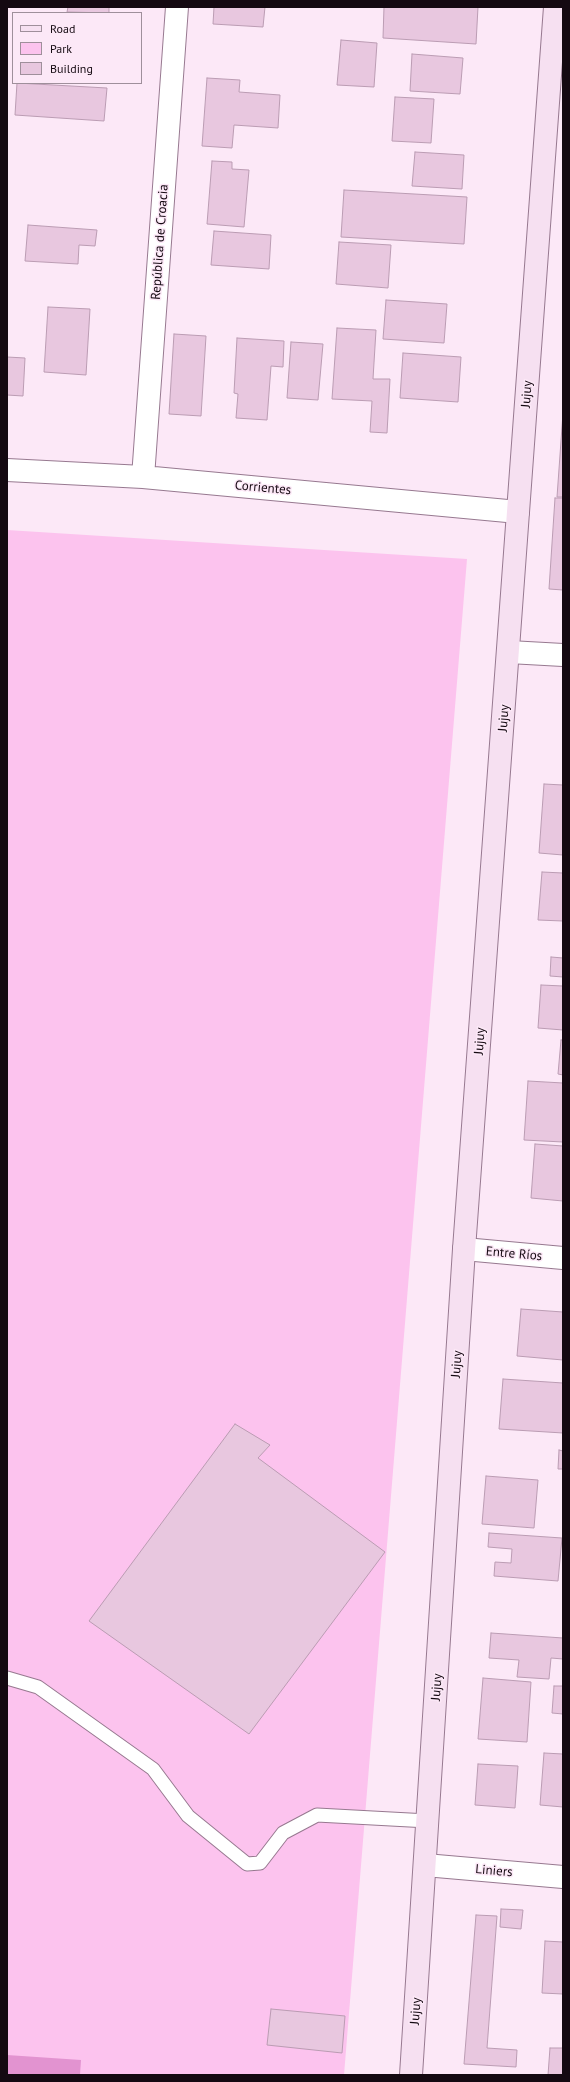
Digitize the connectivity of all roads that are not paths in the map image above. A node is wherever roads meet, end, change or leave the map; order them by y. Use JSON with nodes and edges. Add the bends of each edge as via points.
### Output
{"nodes":[{"id":1,"x":177,"y":7,"type":"edge"},
{"id":2,"x":556,"y":7,"type":"edge"},
{"id":3,"x":7,"y":470,"type":"edge"},
{"id":4,"x":143,"y":477,"type":"junction"},
{"id":5,"x":518,"y":512,"type":"junction"},
{"id":6,"x":510,"y":652,"type":"junction"},
{"id":7,"x":563,"y":655,"type":"edge"},
{"id":8,"x":464,"y":1249,"type":"junction"},
{"id":9,"x":563,"y":1258,"type":"edge"},
{"id":10,"x":7,"y":1678,"type":"edge"},
{"id":11,"x":428,"y":1821,"type":"junction"},
{"id":12,"x":425,"y":1865,"type":"junction"},
{"id":13,"x":563,"y":1876,"type":"edge"},
{"id":14,"x":411,"y":2075,"type":"edge"}],
"edges":[{"from":1,"to":4,"type":"street","name":"República de Croacia"},
{"from":2,"to":5,"type":"main road","name":"Jujuy"},
{"from":3,"to":4,"type":"street","name":"Corrientes"},
{"from":4,"to":5,"type":"street","name":"Corrientes"},
{"from":5,"to":6,"type":"main road","name":"Jujuy"},
{"from":6,"to":7,"type":"street"},
{"from":6,"to":8,"type":"main road","name":"Jujuy"},
{"from":8,"to":9,"type":"street","name":"Entre Ríos"},
{"from":8,"to":11,"type":"main road","name":"Jujuy"},
{"from":10,"to":11,"type":"lane","via":[[38,1688],[153,1769],[188,1816],[247,1864],[260,1863],[284,1833],[317,1815]]},
{"from":11,"to":12,"type":"main road","name":"Jujuy"},
{"from":12,"to":13,"type":"street","name":"Liniers"},
{"from":12,"to":14,"type":"main road","name":"Jujuy"}]}
